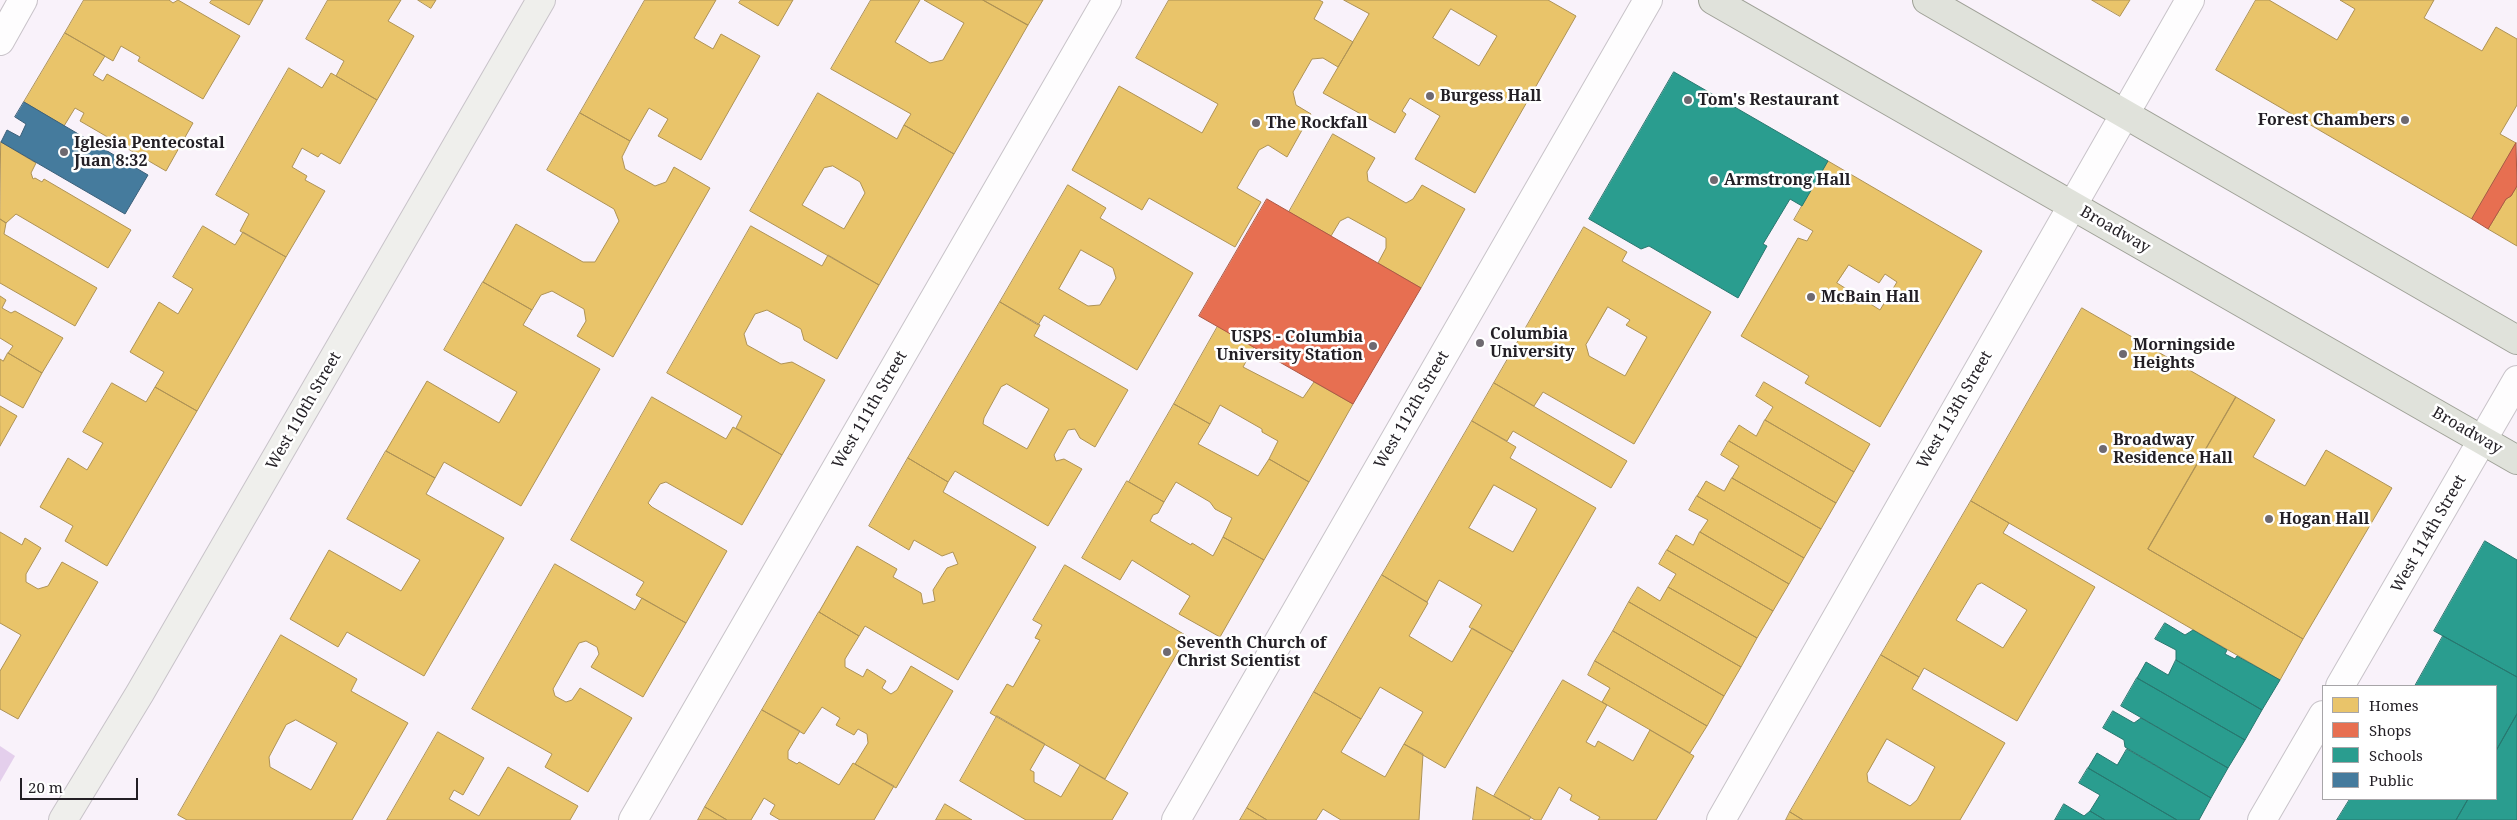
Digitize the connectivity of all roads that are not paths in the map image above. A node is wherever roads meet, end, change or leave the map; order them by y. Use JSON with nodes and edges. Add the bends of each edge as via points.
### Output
{"nodes":[{"id":1,"x":23,"y":0,"type":"edge"},
{"id":2,"x":542,"y":0,"type":"edge"},
{"id":3,"x":1107,"y":0,"type":"edge"},
{"id":4,"x":1648,"y":0,"type":"edge"},
{"id":5,"x":1713,"y":0,"type":"edge"},
{"id":6,"x":1928,"y":0,"type":"edge"},
{"id":7,"x":2190,"y":0,"type":"edge"},
{"id":8,"x":0,"y":41,"type":"edge"},
{"id":9,"x":2124,"y":114,"type":"junction"},
{"id":10,"x":2072,"y":205,"type":"junction"},
{"id":11,"x":2517,"y":340,"type":"edge"},
{"id":12,"x":2517,"y":380,"type":"edge"},
{"id":13,"x":2484,"y":440,"type":"junction"},
{"id":14,"x":2517,"y":460,"type":"edge"},
{"id":15,"x":2341,"y":685,"type":"edge"},
{"id":16,"x":2322,"y":717,"type":"edge"},
{"id":17,"x":64,"y":820,"type":"edge"},
{"id":18,"x":633,"y":820,"type":"edge"},
{"id":19,"x":1176,"y":820,"type":"edge"},
{"id":20,"x":1721,"y":820,"type":"edge"},
{"id":21,"x":2262,"y":820,"type":"edge"}],
"edges":[{"from":1,"to":8,"type":"street"},
{"from":2,"to":17,"type":"main road","name":"West 110th Street"},
{"from":3,"to":18,"type":"street","name":"West 111th Street"},
{"from":4,"to":19,"type":"street","name":"West 112th Street"},
{"from":5,"to":10,"type":"main road","name":"Broadway"},
{"from":6,"to":9,"type":"main road"},
{"from":7,"to":9,"type":"street","name":"West 113th Street"},
{"from":9,"to":10,"type":"street","name":"West 113th Street"},
{"from":9,"to":11,"type":"main road"},
{"from":10,"to":13,"type":"main road","name":"Broadway"},
{"from":10,"to":20,"type":"street","name":"West 113th Street"},
{"from":12,"to":13,"type":"street","name":"West 114th Street"},
{"from":13,"to":14,"type":"main road","name":"Broadway"},
{"from":13,"to":15,"type":"street","name":"West 114th Street"},
{"from":16,"to":21,"type":"street"}]}
